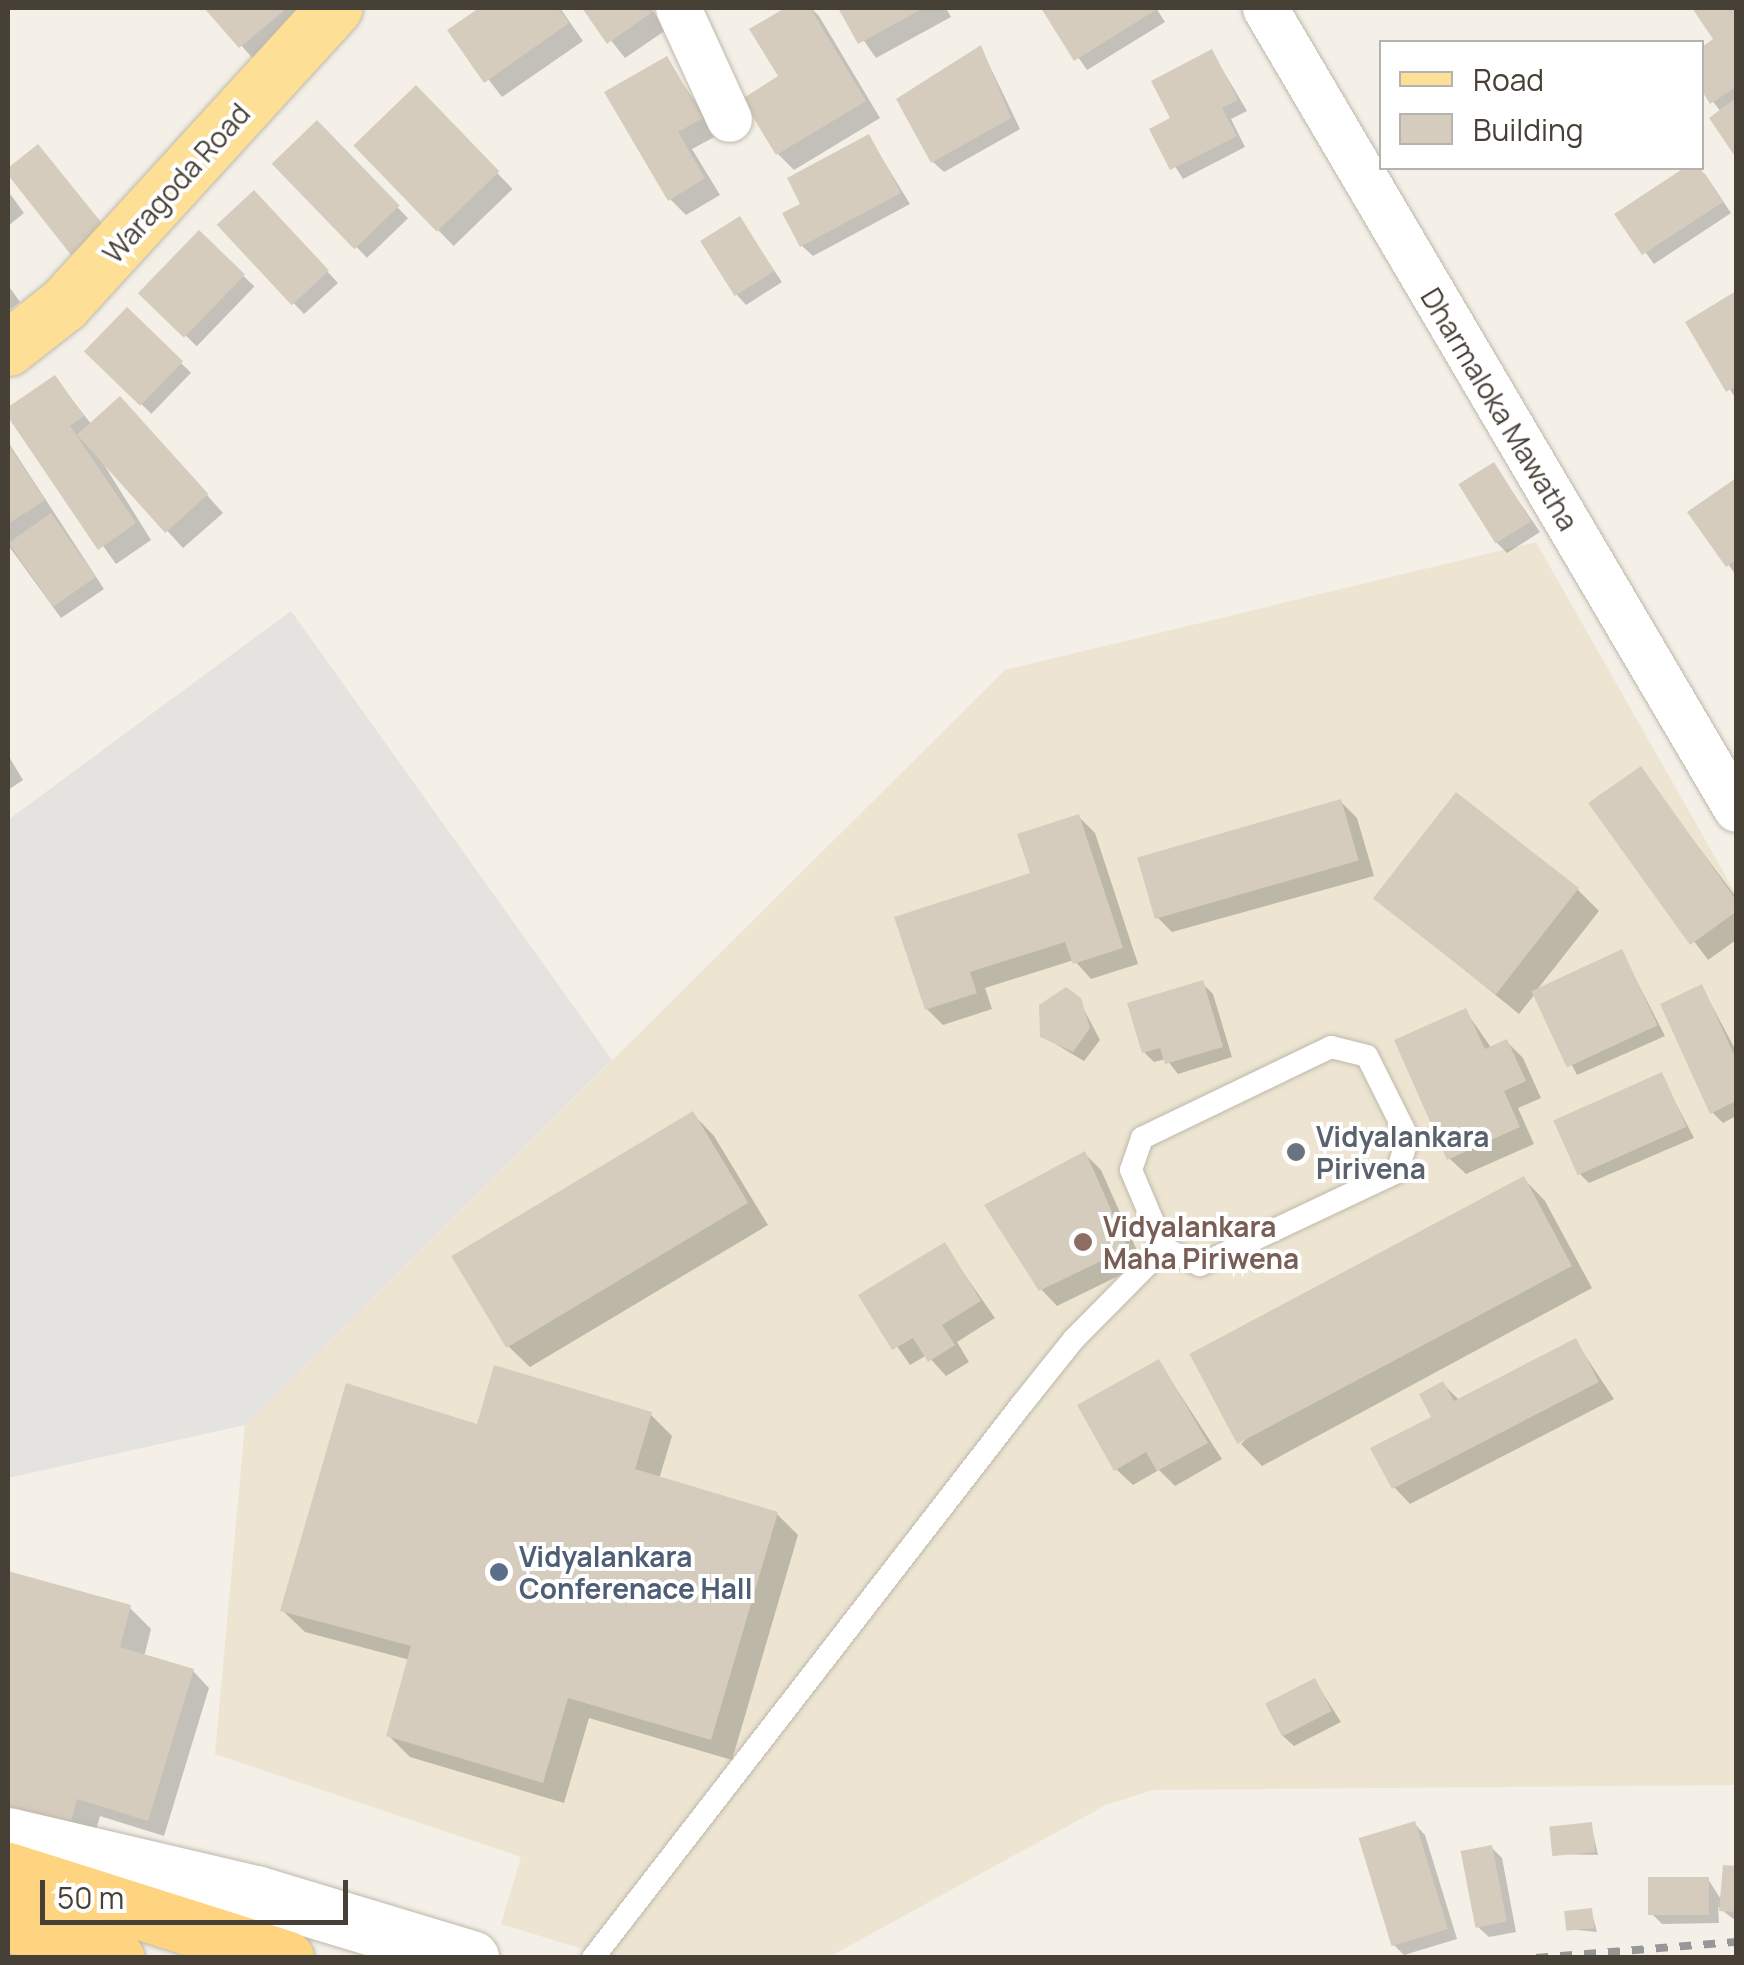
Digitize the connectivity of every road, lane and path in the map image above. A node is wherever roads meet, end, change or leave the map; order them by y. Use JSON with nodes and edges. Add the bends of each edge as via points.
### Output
{"nodes":[{"id":1,"x":334,"y":8,"type":"edge"},
{"id":2,"x":678,"y":8,"type":"edge"},
{"id":3,"x":1265,"y":8,"type":"edge"},
{"id":4,"x":729,"y":120,"type":"dead end"},
{"id":5,"x":8,"y":348,"type":"edge"},
{"id":6,"x":1736,"y":809,"type":"edge"},
{"id":7,"x":1164,"y":1248,"type":"junction"},
{"id":8,"x":8,"y":1836,"type":"edge"},
{"id":9,"x":8,"y":1870,"type":"edge"},
{"id":10,"x":8,"y":1923,"type":"edge"},
{"id":11,"x":117,"y":1958,"type":"edge"},
{"id":12,"x":286,"y":1958,"type":"edge"},
{"id":13,"x":471,"y":1958,"type":"edge"},
{"id":14,"x":593,"y":1958,"type":"edge"}],
"edges":[{"from":1,"to":5,"type":"main road","name":"Waragoda Road","via":[[64,304]]},
{"from":2,"to":4,"type":"street"},
{"from":3,"to":6,"type":"street","name":"Dharmaloka Mawatha"},
{"from":7,"to":7,"type":"lane","via":[[1131,1170],[1142,1138],[1331,1047],[1367,1056],[1408,1138],[1397,1172],[1200,1265]]},
{"from":7,"to":14,"type":"lane","via":[[1022,1404]]},
{"from":8,"to":13,"type":"street","via":[[256,1892]]},
{"from":9,"to":12,"type":"highway"},
{"from":10,"to":11,"type":"highway"}]}
